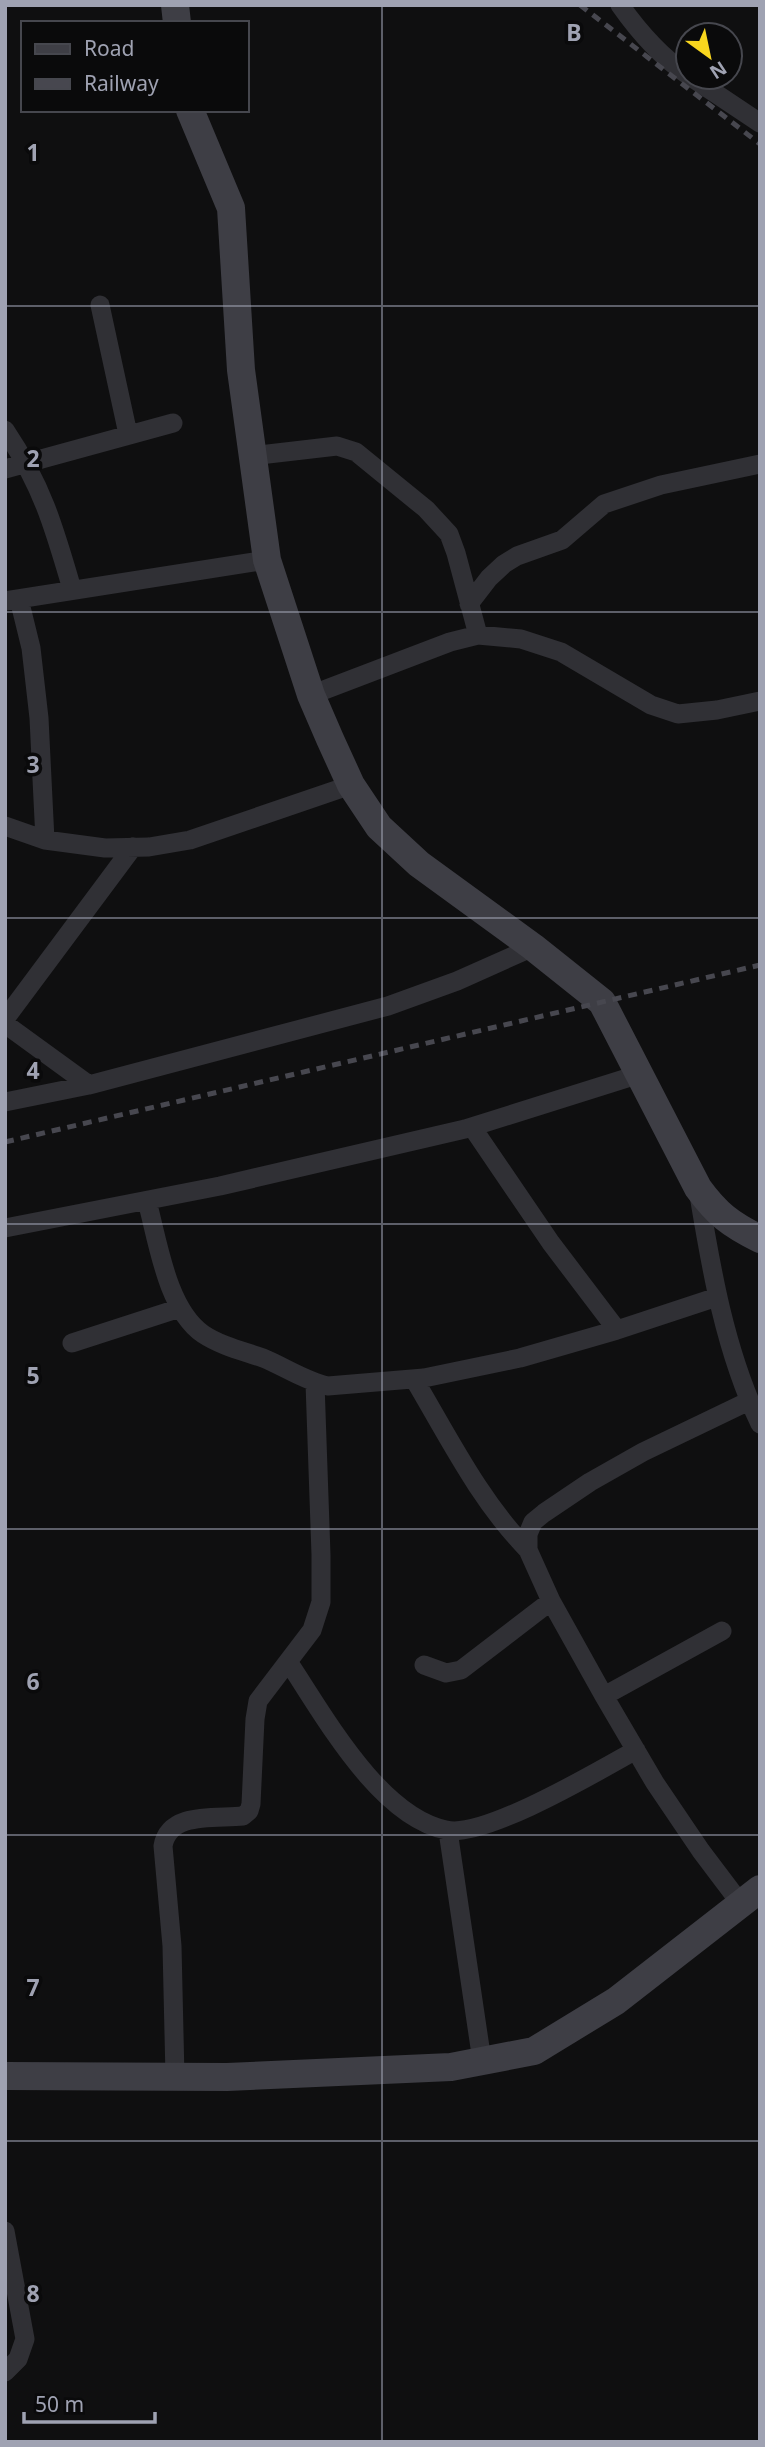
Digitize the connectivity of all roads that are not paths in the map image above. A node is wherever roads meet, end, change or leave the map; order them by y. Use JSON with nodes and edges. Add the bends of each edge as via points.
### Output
{"nodes":[{"id":1,"x":620,"y":5,"type":"edge"},
{"id":2,"x":674,"y":65,"type":"edge"},
{"id":3,"x":712,"y":91,"type":"edge"},
{"id":4,"x":191,"y":112,"type":"edge"},
{"id":5,"x":760,"y":123,"type":"edge"},
{"id":6,"x":100,"y":306,"type":"dead end"},
{"id":7,"x":173,"y":423,"type":"dead end"},
{"id":8,"x":5,"y":430,"type":"edge"},
{"id":9,"x":128,"y":434,"type":"junction"},
{"id":10,"x":251,"y":456,"type":"junction"},
{"id":11,"x":26,"y":461,"type":"junction"},
{"id":12,"x":760,"y":464,"type":"edge"},
{"id":13,"x":5,"y":468,"type":"edge"},
{"id":14,"x":267,"y":560,"type":"junction"},
{"id":15,"x":72,"y":589,"type":"junction"},
{"id":16,"x":12,"y":600,"type":"edge"},
{"id":17,"x":469,"y":604,"type":"junction"},
{"id":18,"x":478,"y":635,"type":"junction"},
{"id":19,"x":311,"y":695,"type":"junction"},
{"id":20,"x":760,"y":701,"type":"edge"},
{"id":21,"x":351,"y":785,"type":"junction"},
{"id":22,"x":5,"y":826,"type":"edge"},
{"id":23,"x":45,"y":840,"type":"junction"},
{"id":24,"x":133,"y":848,"type":"junction"},
{"id":25,"x":533,"y":947,"type":"junction"},
{"id":26,"x":5,"y":1021,"type":"edge"},
{"id":27,"x":640,"y":1074,"type":"junction"},
{"id":28,"x":89,"y":1085,"type":"junction"},
{"id":29,"x":5,"y":1102,"type":"edge"},
{"id":30,"x":472,"y":1127,"type":"junction"},
{"id":31,"x":698,"y":1188,"type":"junction"},
{"id":32,"x":147,"y":1202,"type":"junction"},
{"id":33,"x":5,"y":1228,"type":"edge"},
{"id":34,"x":760,"y":1239,"type":"edge"},
{"id":35,"x":717,"y":1297,"type":"junction"},
{"id":36,"x":180,"y":1308,"type":"junction"},
{"id":37,"x":617,"y":1330,"type":"junction"},
{"id":38,"x":72,"y":1343,"type":"dead end"},
{"id":39,"x":414,"y":1379,"type":"junction"},
{"id":40,"x":314,"y":1383,"type":"junction"},
{"id":41,"x":749,"y":1401,"type":"junction"},
{"id":42,"x":760,"y":1424,"type":"edge"},
{"id":43,"x":528,"y":1550,"type":"junction"},
{"id":44,"x":551,"y":1601,"type":"junction"},
{"id":45,"x":722,"y":1631,"type":"dead end"},
{"id":46,"x":289,"y":1663,"type":"junction"},
{"id":47,"x":424,"y":1665,"type":"dead end"},
{"id":48,"x":604,"y":1696,"type":"junction"},
{"id":49,"x":636,"y":1750,"type":"junction"},
{"id":50,"x":448,"y":1831,"type":"junction"},
{"id":51,"x":750,"y":1896,"type":"edge"},
{"id":52,"x":482,"y":2061,"type":"junction"},
{"id":53,"x":5,"y":2076,"type":"edge"},
{"id":54,"x":175,"y":2077,"type":"junction"},
{"id":55,"x":5,"y":2231,"type":"edge"},
{"id":56,"x":5,"y":2372,"type":"edge"}],
"edges":[{"from":1,"to":2,"type":"street"},
{"from":3,"to":5,"type":"street"},
{"from":4,"to":10,"type":"street","via":[[231,208]]},
{"from":6,"to":9,"type":"street"},
{"from":7,"to":9,"type":"street"},
{"from":8,"to":11,"type":"street"},
{"from":9,"to":11,"type":"street"},
{"from":10,"to":14,"type":"street"},
{"from":10,"to":17,"type":"street","via":[[337,446],[356,452],[426,509],[449,534]]},
{"from":11,"to":13,"type":"street"},
{"from":11,"to":15,"type":"street","via":[[53,522]]},
{"from":12,"to":17,"type":"street","via":[[661,485],[604,504],[562,540],[504,564]]},
{"from":14,"to":15,"type":"street"},
{"from":14,"to":19,"type":"street"},
{"from":15,"to":16,"type":"street"},
{"from":16,"to":23,"type":"street","via":[[31,648]]},
{"from":17,"to":18,"type":"street"},
{"from":18,"to":19,"type":"street"},
{"from":18,"to":20,"type":"street","via":[[521,639],[561,652],[651,705],[678,714]]},
{"from":19,"to":21,"type":"street"},
{"from":21,"to":24,"type":"street","via":[[190,839]]},
{"from":21,"to":25,"type":"street","via":[[379,827],[419,864]]},
{"from":22,"to":23,"type":"street"},
{"from":23,"to":24,"type":"street"},
{"from":24,"to":26,"type":"street"},
{"from":25,"to":27,"type":"street","via":[[602,1002]]},
{"from":25,"to":28,"type":"street","via":[[388,1006]]},
{"from":26,"to":28,"type":"street"},
{"from":27,"to":30,"type":"street"},
{"from":27,"to":31,"type":"street"},
{"from":28,"to":29,"type":"street"},
{"from":30,"to":32,"type":"street"},
{"from":30,"to":37,"type":"street"},
{"from":31,"to":34,"type":"street","via":[[714,1210]]},
{"from":31,"to":35,"type":"street"},
{"from":32,"to":33,"type":"street"},
{"from":32,"to":36,"type":"street"},
{"from":35,"to":37,"type":"street"},
{"from":35,"to":41,"type":"street"},
{"from":36,"to":38,"type":"street"},
{"from":36,"to":40,"type":"street","via":[[204,1335]]},
{"from":37,"to":39,"type":"street","via":[[520,1358]]},
{"from":39,"to":40,"type":"street"},
{"from":39,"to":43,"type":"street","via":[[477,1486]]},
{"from":40,"to":46,"type":"street","via":[[321,1602],[312,1630]]},
{"from":41,"to":42,"type":"street"},
{"from":41,"to":43,"type":"street","via":[[643,1452],[562,1501],[533,1522]]},
{"from":43,"to":44,"type":"street"},
{"from":44,"to":47,"type":"street","via":[[461,1670],[446,1673]]},
{"from":44,"to":48,"type":"street"},
{"from":45,"to":48,"type":"street"},
{"from":46,"to":50,"type":"street","via":[[393,1803]]},
{"from":46,"to":54,"type":"street","via":[[258,1701],[249,1811],[243,1816],[177,1823],[165,1837]]},
{"from":48,"to":49,"type":"street"},
{"from":49,"to":50,"type":"street","via":[[539,1803],[479,1826]]},
{"from":49,"to":51,"type":"street","via":[[701,1851]]},
{"from":50,"to":52,"type":"street"},
{"from":51,"to":52,"type":"street","via":[[616,2001],[534,2051]]},
{"from":52,"to":54,"type":"street","via":[[451,2067]]},
{"from":53,"to":54,"type":"street"},
{"from":55,"to":56,"type":"street","via":[[25,2339],[18,2359]]}]}
